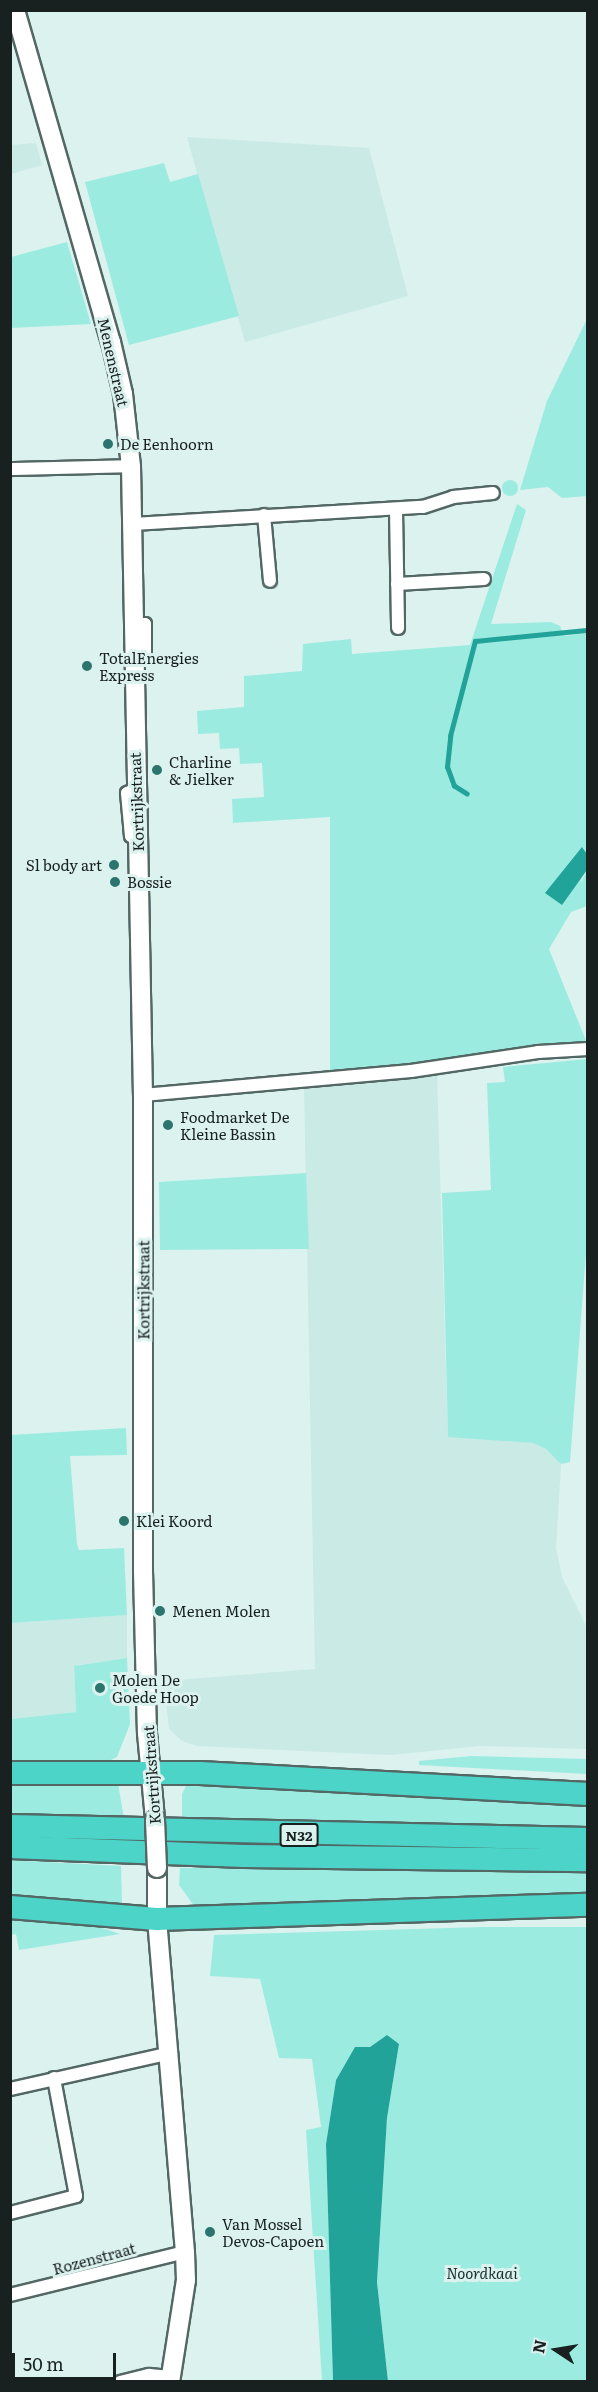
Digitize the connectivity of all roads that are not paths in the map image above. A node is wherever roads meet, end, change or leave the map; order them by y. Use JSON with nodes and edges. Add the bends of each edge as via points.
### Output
{"nodes":[{"id":1,"x":15,"y":10,"type":"edge"},
{"id":2,"x":131,"y":466,"type":"junction"},
{"id":3,"x":10,"y":469,"type":"edge"},
{"id":4,"x":493,"y":493,"type":"dead end"},
{"id":5,"x":396,"y":510,"type":"junction"},
{"id":6,"x":264,"y":515,"type":"junction"},
{"id":7,"x":134,"y":524,"type":"junction"},
{"id":8,"x":484,"y":579,"type":"dead end"},
{"id":9,"x":270,"y":581,"type":"dead end"},
{"id":10,"x":397,"y":584,"type":"junction"},
{"id":11,"x":398,"y":628,"type":"dead end"},
{"id":12,"x":134,"y":726,"type":"joint"},
{"id":13,"x":588,"y":1049,"type":"edge"},
{"id":14,"x":143,"y":1095,"type":"junction"},
{"id":15,"x":10,"y":1773,"type":"edge"},
{"id":16,"x":152,"y":1773,"type":"junction"},
{"id":17,"x":588,"y":1794,"type":"edge"},
{"id":18,"x":10,"y":1826,"type":"edge"},
{"id":19,"x":588,"y":1839,"type":"edge"},
{"id":20,"x":10,"y":1847,"type":"edge"},
{"id":21,"x":588,"y":1860,"type":"edge"},
{"id":22,"x":588,"y":1905,"type":"edge"},
{"id":23,"x":10,"y":1907,"type":"edge"},
{"id":24,"x":157,"y":1919,"type":"junction"},
{"id":25,"x":171,"y":2053,"type":"junction"},
{"id":26,"x":54,"y":2078,"type":"junction"},
{"id":27,"x":10,"y":2089,"type":"edge"},
{"id":28,"x":10,"y":2213,"type":"edge"},
{"id":29,"x":185,"y":2252,"type":"junction"},
{"id":30,"x":10,"y":2295,"type":"edge"},
{"id":31,"x":170,"y":2379,"type":"edge"},
{"id":32,"x":120,"y":2382,"type":"edge"}],
"edges":[{"from":1,"to":2,"type":"main road","name":"Menenstraat","via":[[111,342],[123,394]]},
{"from":2,"to":3,"type":"street"},
{"from":2,"to":7,"type":"main road","name":"Menenstraat"},
{"from":4,"to":5,"type":"street"},
{"from":5,"to":6,"type":"street"},
{"from":5,"to":10,"type":"street"},
{"from":6,"to":7,"type":"street"},
{"from":6,"to":9,"type":"street"},
{"from":7,"to":12,"type":"main road","name":"Menenstraat"},
{"from":8,"to":10,"type":"street"},
{"from":10,"to":11,"type":"street"},
{"from":12,"to":14,"type":"main road","name":"Kortrijkstraat"},
{"from":13,"to":14,"type":"street","via":[[538,1052],[411,1071]]},
{"from":14,"to":16,"type":"main road","name":"Kortrijkstraat","via":[[143,1571]]},
{"from":15,"to":16,"type":"highway"},
{"from":16,"to":17,"type":"highway"},
{"from":16,"to":24,"type":"main road","name":"Kortrijkstraat","bridge":true},
{"from":18,"to":19,"type":"highway","number":"N32"},
{"from":20,"to":21,"type":"highway","number":"N32","via":[[187,1855]]},
{"from":22,"to":24,"type":"highway"},
{"from":23,"to":24,"type":"highway"},
{"from":24,"to":25,"type":"main road","name":"Kortrijkstraat"},
{"from":25,"to":26,"type":"street"},
{"from":25,"to":29,"type":"main road","name":"Kortrijkstraat"},
{"from":26,"to":27,"type":"street"},
{"from":26,"to":28,"type":"street","via":[[76,2196]]},
{"from":29,"to":30,"type":"street","name":"Rozenstraat"},
{"from":29,"to":31,"type":"main road","name":"Kortrijkstraat","via":[[186,2280]]},
{"from":31,"to":32,"type":"street","via":[[149,2375]]}]}
